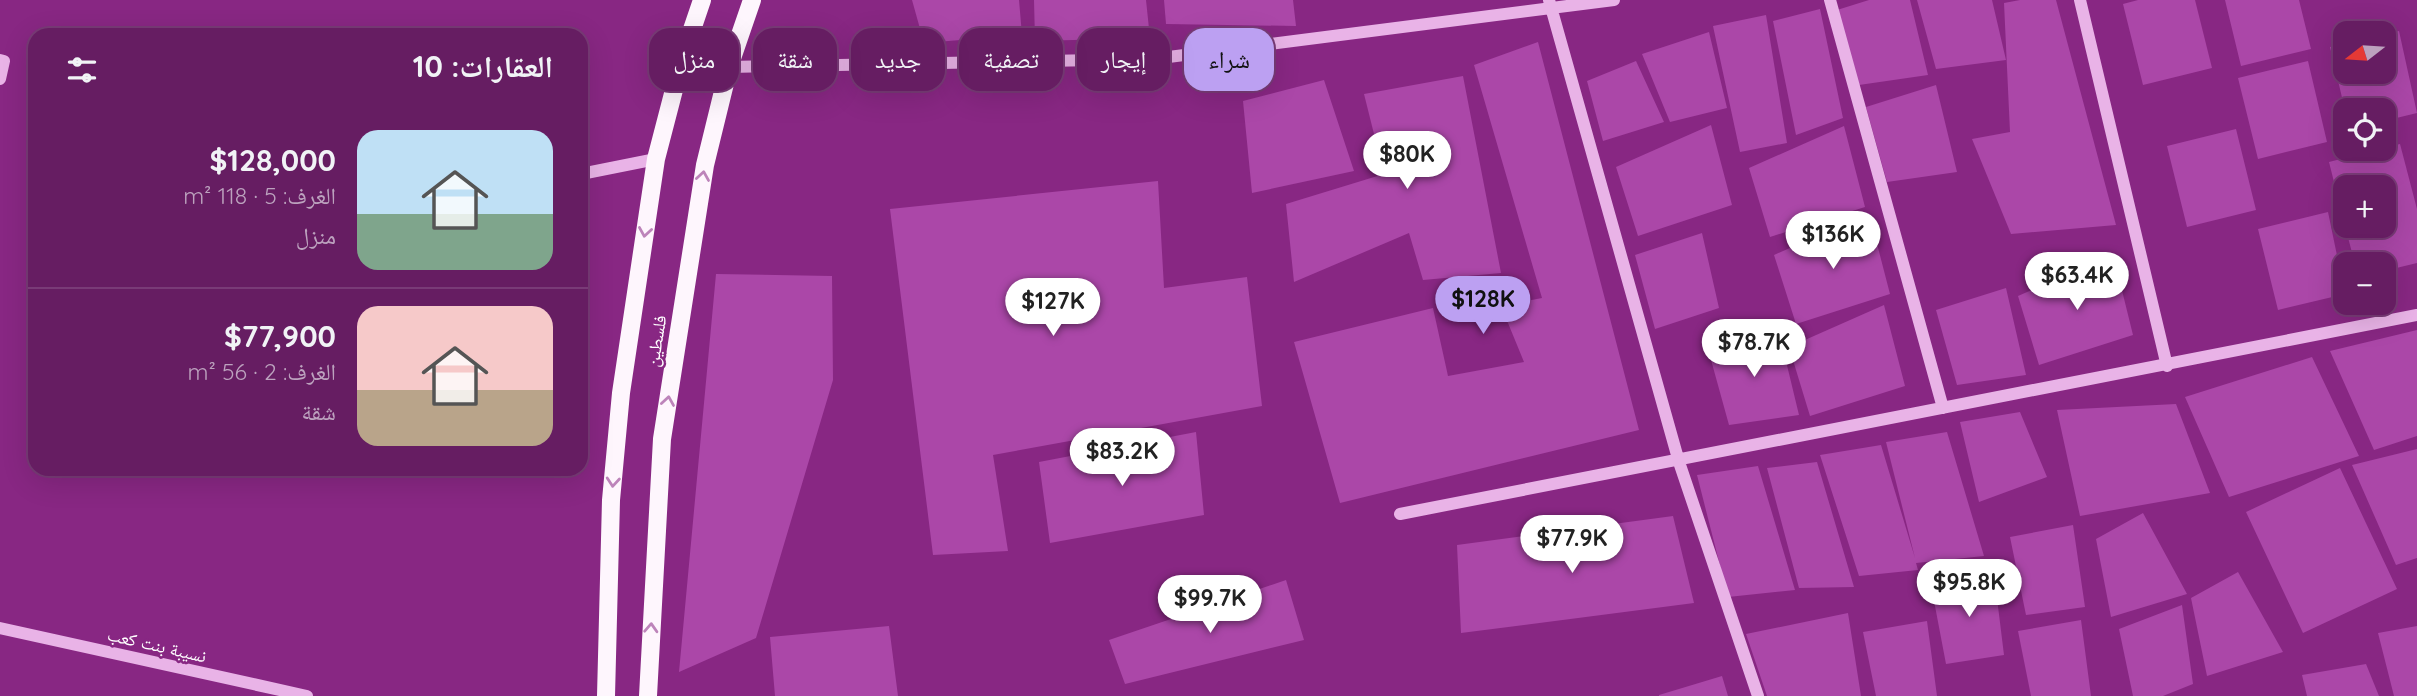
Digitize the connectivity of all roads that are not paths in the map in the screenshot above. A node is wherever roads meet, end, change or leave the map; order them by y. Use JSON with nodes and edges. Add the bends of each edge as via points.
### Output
{"nodes":[{"id":1,"x":702,"y":0,"type":"edge"},
{"id":2,"x":752,"y":0,"type":"edge"},
{"id":3,"x":1614,"y":0,"type":"edge"},
{"id":4,"x":1830,"y":0,"type":"edge"},
{"id":5,"x":2080,"y":0,"type":"edge"},
{"id":6,"x":1550,"y":4,"type":"edge"},
{"id":7,"x":739,"y":38,"type":"edge"},
{"id":8,"x":2,"y":60,"type":"edge"},
{"id":9,"x":739,"y":67,"type":"edge"},
{"id":10,"x":0,"y":79,"type":"edge"},
{"id":11,"x":723,"y":91,"type":"edge"},
{"id":12,"x":656,"y":159,"type":"junction"},
{"id":13,"x":588,"y":173,"type":"edge"},
{"id":14,"x":2417,"y":315,"type":"edge"},
{"id":15,"x":2167,"y":366,"type":"junction"},
{"id":16,"x":1943,"y":408,"type":"junction"},
{"id":17,"x":1679,"y":462,"type":"junction"},
{"id":18,"x":1400,"y":514,"type":"dead end"},
{"id":19,"x":0,"y":628,"type":"edge"},
{"id":20,"x":307,"y":696,"type":"edge"},
{"id":21,"x":606,"y":696,"type":"edge"},
{"id":22,"x":648,"y":696,"type":"edge"},
{"id":23,"x":1758,"y":696,"type":"edge"}],
"edges":[{"from":1,"to":12,"type":"main road","name":"فلسطين"},
{"from":2,"to":7,"type":"main road","name":"فلسطين"},
{"from":3,"to":6,"type":"street"},
{"from":4,"to":16,"type":"street"},
{"from":5,"to":15,"type":"street"},
{"from":6,"to":9,"type":"street","via":[[1153,59]]},
{"from":6,"to":17,"type":"street"},
{"from":8,"to":10,"type":"street"},
{"from":22,"to":11,"type":"main road","name":"فلسطين","one_way":true,"via":[[662,439],[705,165]]},
{"from":12,"to":13,"type":"street"},
{"from":12,"to":21,"type":"main road","name":"فلسطين","one_way":true,"via":[[621,393],[612,487]]},
{"from":14,"to":15,"type":"street"},
{"from":15,"to":16,"type":"street"},
{"from":16,"to":17,"type":"street"},
{"from":17,"to":18,"type":"street"},
{"from":17,"to":23,"type":"street"},
{"from":19,"to":20,"type":"street","name":"نسيبة بنت كعب"}]}
